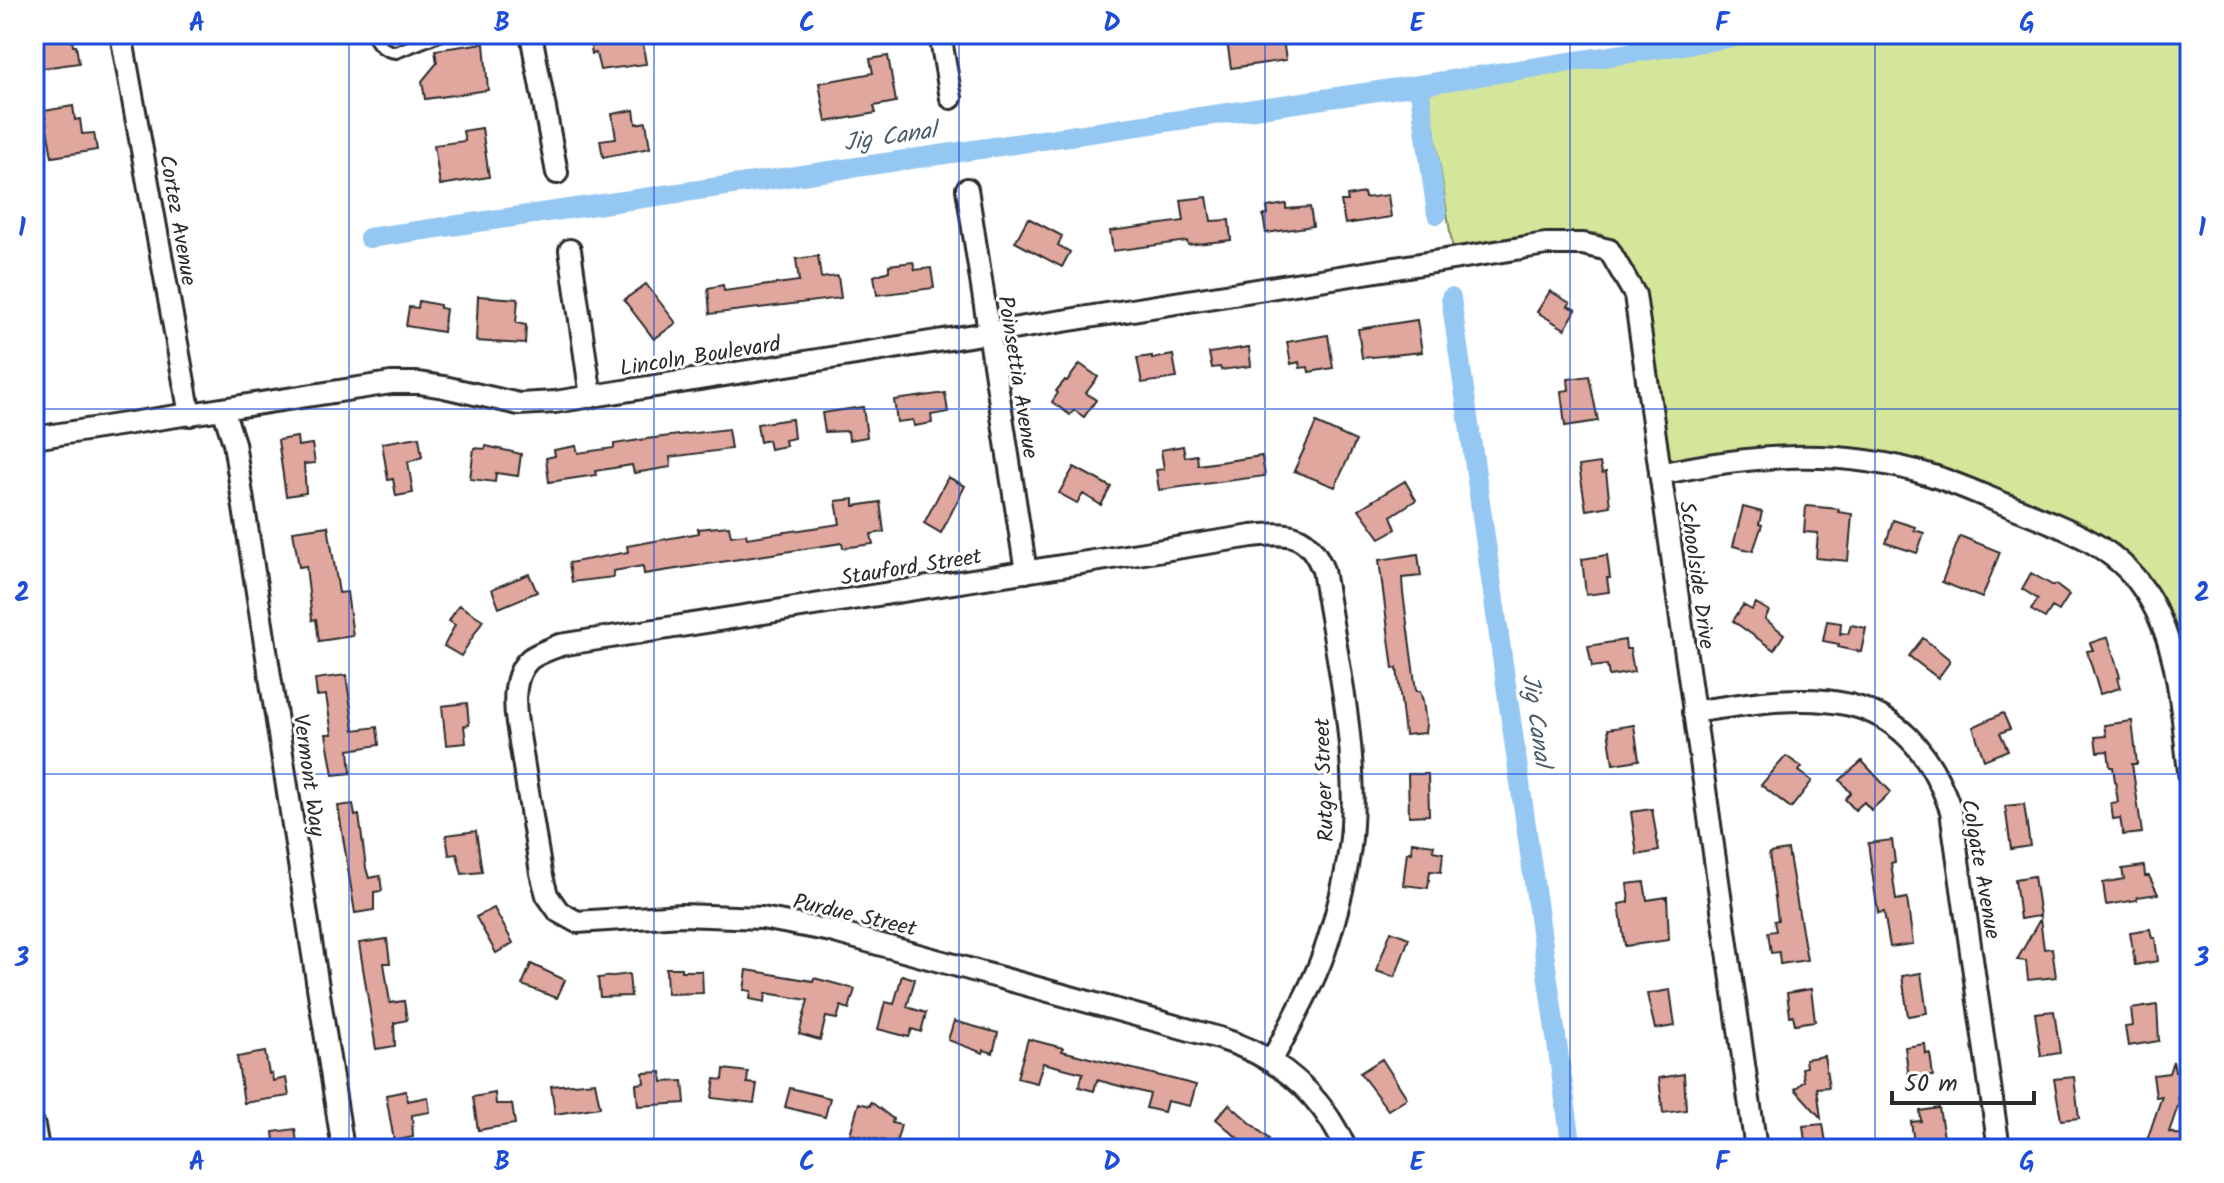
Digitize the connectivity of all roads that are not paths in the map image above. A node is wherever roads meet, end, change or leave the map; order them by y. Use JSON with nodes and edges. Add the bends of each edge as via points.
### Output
{"nodes":[{"id":1,"x":121,"y":34,"type":"edge"},
{"id":2,"x":373,"y":34,"type":"edge"},
{"id":3,"x":442,"y":34,"type":"edge"},
{"id":4,"x":531,"y":34,"type":"edge"},
{"id":5,"x":940,"y":34,"type":"edge"},
{"id":6,"x":951,"y":98,"type":"dead end"},
{"id":7,"x":557,"y":173,"type":"dead end"},
{"id":8,"x":967,"y":189,"type":"dead end"},
{"id":9,"x":570,"y":250,"type":"dead end"},
{"id":10,"x":1374,"y":272,"type":"joint"},
{"id":11,"x":988,"y":334,"type":"junction"},
{"id":12,"x":591,"y":397,"type":"junction"},
{"id":13,"x":223,"y":409,"type":"junction"},
{"id":14,"x":190,"y":415,"type":"junction"},
{"id":15,"x":34,"y":438,"type":"edge"},
{"id":16,"x":1660,"y":474,"type":"junction"},
{"id":17,"x":1303,"y":541,"type":"joint"},
{"id":18,"x":1026,"y":572,"type":"junction"},
{"id":19,"x":530,"y":660,"type":"joint"},
{"id":20,"x":1693,"y":712,"type":"junction"},
{"id":21,"x":2190,"y":779,"type":"edge"},
{"id":22,"x":1272,"y":1060,"type":"junction"},
{"id":23,"x":34,"y":1126,"type":"edge"},
{"id":24,"x":38,"y":1149,"type":"edge"},
{"id":25,"x":343,"y":1149,"type":"edge"},
{"id":26,"x":1346,"y":1149,"type":"edge"},
{"id":27,"x":1756,"y":1149,"type":"edge"},
{"id":28,"x":1999,"y":1149,"type":"edge"}],
"edges":[{"from":1,"to":14,"type":"street","name":"Cortez Avenue"},
{"from":2,"to":3,"type":"lane","via":[[379,45],[396,52]]},
{"from":4,"to":7,"type":"street"},
{"from":5,"to":6,"type":"street"},
{"from":8,"to":11,"type":"street","name":"Poinsettia Avenue"},
{"from":9,"to":12,"type":"street"},
{"from":10,"to":11,"type":"street","name":"Lincoln Boulevard"},
{"from":10,"to":16,"type":"street","name":"Schoolside Drive","via":[[1546,244],[1609,250],[1635,295]]},
{"from":11,"to":12,"type":"street","name":"Lincoln Boulevard"},
{"from":11,"to":18,"type":"street","name":"Poinsettia Avenue"},
{"from":12,"to":13,"type":"street","name":"Lincoln Boulevard","via":[[519,404],[444,387],[391,383]]},
{"from":13,"to":14,"type":"street","name":"Lincoln Boulevard"},
{"from":13,"to":25,"type":"street","name":"Vermont Way","via":[[234,443]]},
{"from":14,"to":15,"type":"street","name":"Lincoln Boulevard"},
{"from":16,"to":20,"type":"street","name":"Schoolside Drive"},
{"from":16,"to":21,"type":"street","via":[[1784,456],[1846,457],[1930,475],[2093,542],[2142,586],[2159,615],[2170,644]]},
{"from":17,"to":18,"type":"street","name":"Stauford Street","via":[[1262,535]]},
{"from":17,"to":22,"type":"street","name":"Rutger Street","via":[[1315,549],[1323,570],[1345,711],[1352,823],[1328,941]]},
{"from":18,"to":19,"type":"street","name":"Stauford Street","via":[[560,645]]},
{"from":19,"to":22,"type":"street","name":"Purdue Street","via":[[519,677],[514,701],[541,873],[559,912],[577,922],[681,915],[762,918],[831,931],[1219,1038]]},
{"from":20,"to":27,"type":"street","name":"Schoolside Drive"},
{"from":20,"to":28,"type":"street","name":"Colgate Avenue","via":[[1794,698],[1842,702],[1884,718],[1928,760],[1951,811]]},
{"from":22,"to":26,"type":"street","name":"Purdue Street","via":[[1313,1095]]},
{"from":23,"to":24,"type":"street"}]}
